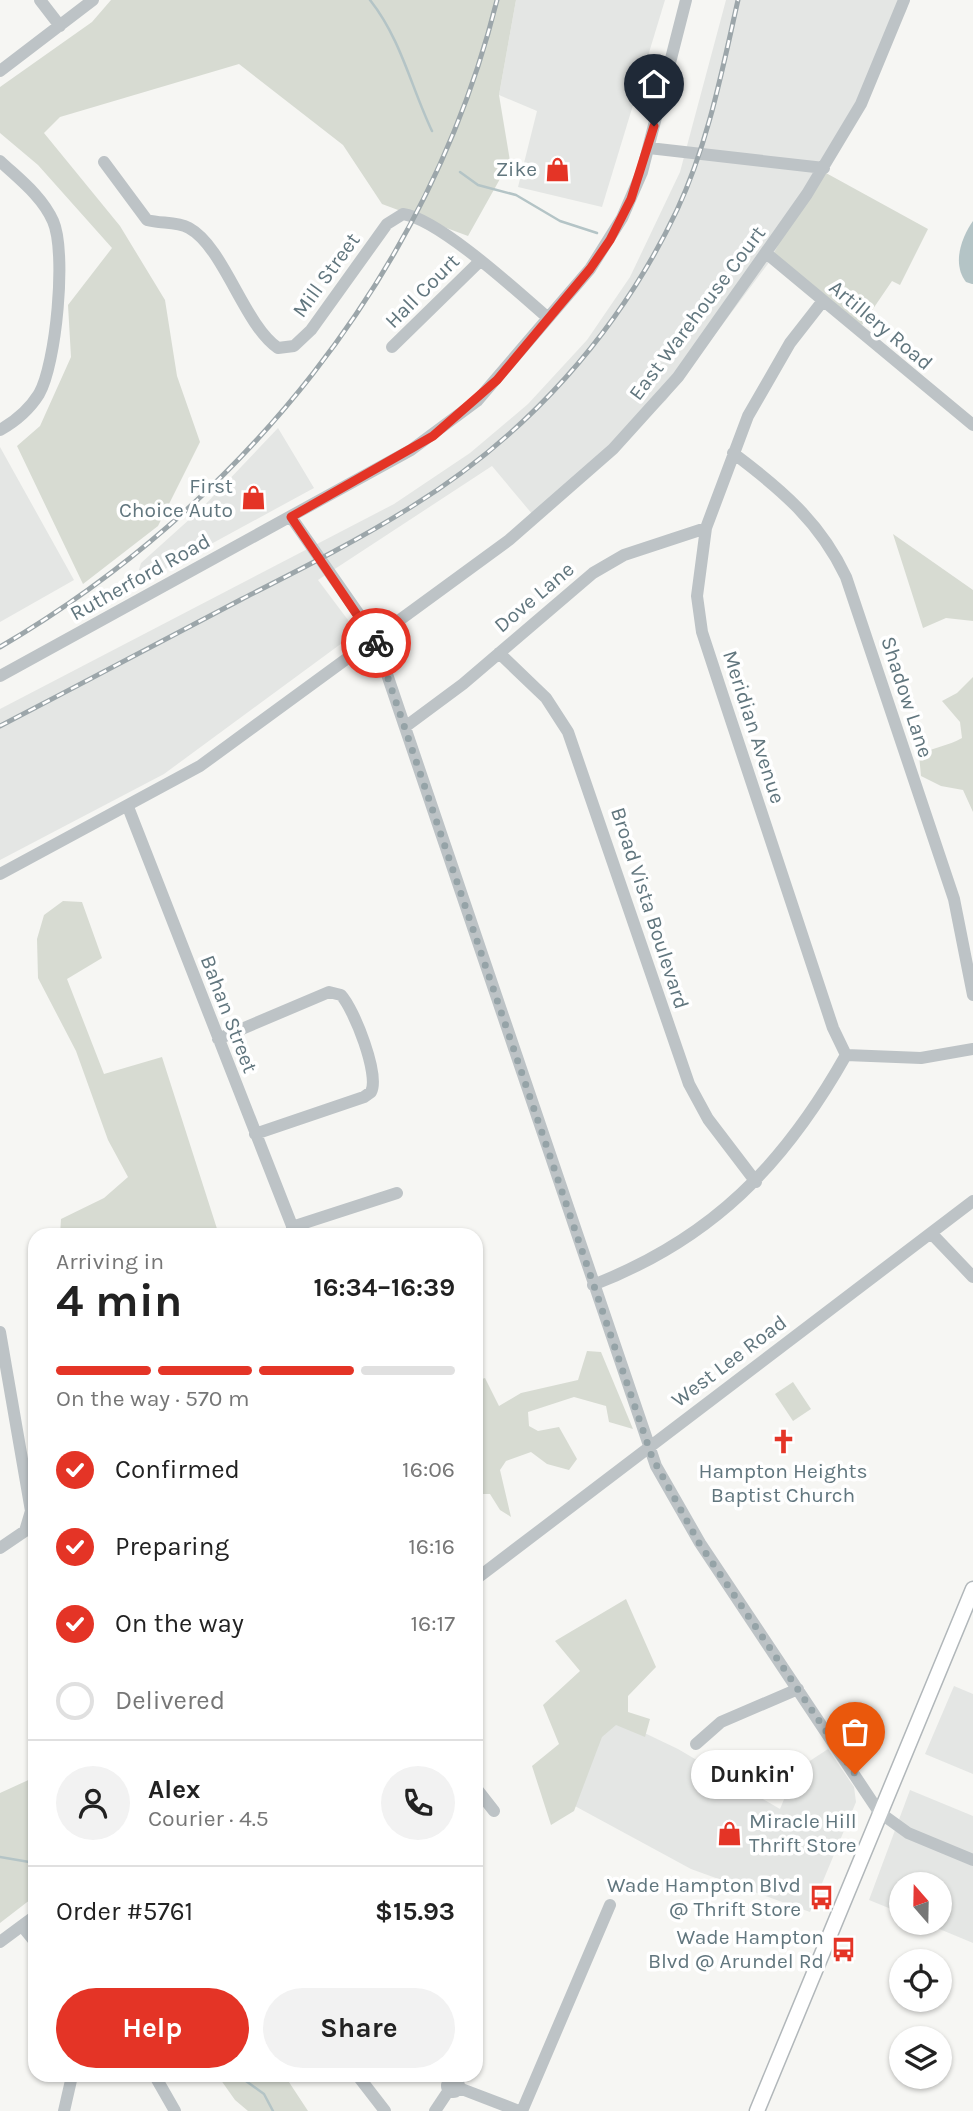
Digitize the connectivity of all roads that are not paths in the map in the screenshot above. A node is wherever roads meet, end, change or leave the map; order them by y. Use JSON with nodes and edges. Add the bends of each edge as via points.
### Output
{"nodes":[{"id":1,"x":40,"y":0,"type":"edge"},
{"id":2,"x":93,"y":0,"type":"edge"},
{"id":3,"x":686,"y":0,"type":"edge"},
{"id":4,"x":904,"y":0,"type":"edge"},
{"id":5,"x":60,"y":26,"type":"junction"},
{"id":6,"x":0,"y":71,"type":"edge"},
{"id":7,"x":649,"y":148,"type":"junction"},
{"id":8,"x":0,"y":160,"type":"edge"},
{"id":9,"x":104,"y":162,"type":"dead end"},
{"id":10,"x":824,"y":168,"type":"junction"},
{"id":11,"x":766,"y":253,"type":"junction"},
{"id":12,"x":479,"y":262,"type":"junction"},
{"id":13,"x":822,"y":302,"type":"junction"},
{"id":14,"x":548,"y":318,"type":"junction"},
{"id":15,"x":392,"y":347,"type":"dead end"},
{"id":16,"x":973,"y":425,"type":"edge"},
{"id":17,"x":0,"y":430,"type":"edge"},
{"id":18,"x":733,"y":453,"type":"junction"},
{"id":19,"x":291,"y":517,"type":"junction"},
{"id":20,"x":706,"y":528,"type":"junction"},
{"id":21,"x":374,"y":636,"type":"junction"},
{"id":22,"x":499,"y":653,"type":"junction"},
{"id":23,"x":0,"y":676,"type":"edge"},
{"id":24,"x":405,"y":727,"type":"junction"},
{"id":25,"x":128,"y":807,"type":"junction"},
{"id":26,"x":0,"y":874,"type":"edge"},
{"id":27,"x":973,"y":995,"type":"edge"},
{"id":28,"x":218,"y":1039,"type":"junction"},
{"id":29,"x":973,"y":1049,"type":"edge"},
{"id":30,"x":846,"y":1055,"type":"junction"},
{"id":31,"x":255,"y":1134,"type":"junction"},
{"id":32,"x":756,"y":1182,"type":"junction"},
{"id":33,"x":397,"y":1193,"type":"dead end"},
{"id":34,"x":973,"y":1201,"type":"edge"},
{"id":35,"x":293,"y":1228,"type":"edge"},
{"id":36,"x":302,"y":1228,"type":"edge"},
{"id":37,"x":931,"y":1233,"type":"junction"},
{"id":38,"x":973,"y":1277,"type":"edge"},
{"id":39,"x":593,"y":1285,"type":"junction"},
{"id":40,"x":0,"y":1332,"type":"edge"},
{"id":41,"x":648,"y":1447,"type":"junction"},
{"id":42,"x":28,"y":1494,"type":"edge"},
{"id":43,"x":28,"y":1521,"type":"edge"},
{"id":44,"x":0,"y":1548,"type":"edge"},
{"id":45,"x":483,"y":1574,"type":"edge"},
{"id":46,"x":973,"y":1589,"type":"edge"},
{"id":47,"x":798,"y":1689,"type":"junction"},
{"id":48,"x":696,"y":1744,"type":"dead end"},
{"id":49,"x":483,"y":1797,"type":"edge"},
{"id":50,"x":494,"y":1811,"type":"dead end"},
{"id":51,"x":879,"y":1812,"type":"junction"},
{"id":52,"x":973,"y":1860,"type":"edge"},
{"id":53,"x":610,"y":1905,"type":"dead end"},
{"id":54,"x":28,"y":1921,"type":"edge"},
{"id":55,"x":22,"y":1926,"type":"junction"},
{"id":56,"x":28,"y":1933,"type":"edge"},
{"id":57,"x":0,"y":1942,"type":"edge"},
{"id":58,"x":71,"y":2082,"type":"edge"},
{"id":59,"x":158,"y":2082,"type":"edge"},
{"id":60,"x":363,"y":2082,"type":"edge"},
{"id":61,"x":454,"y":2083,"type":"edge"},
{"id":62,"x":64,"y":2111,"type":"edge"},
{"id":63,"x":175,"y":2111,"type":"edge"},
{"id":64,"x":385,"y":2111,"type":"edge"},
{"id":65,"x":435,"y":2111,"type":"edge"},
{"id":66,"x":521,"y":2111,"type":"edge"},
{"id":67,"x":757,"y":2111,"type":"edge"}],
"edges":[{"from":1,"to":5,"type":"street"},
{"from":2,"to":5,"type":"street"},
{"from":3,"to":7,"type":"street","name":"Rutherford Road"},
{"from":4,"to":10,"type":"street","name":"East Warehouse Court","via":[[873,80]]},
{"from":5,"to":6,"type":"street"},
{"from":7,"to":10,"type":"street"},
{"from":7,"to":14,"type":"street","name":"Rutherford Road","via":[[612,236]]},
{"from":8,"to":17,"type":"street","via":[[48,212],[58,235],[60,263],[51,362],[45,381],[23,414]]},
{"from":9,"to":12,"type":"street","name":"Mill Street","via":[[147,220],[186,226],[197,233],[261,331],[278,348],[294,346],[311,330],[398,216],[425,222]]},
{"from":10,"to":11,"type":"street","name":"East Warehouse Court"},
{"from":11,"to":13,"type":"street","name":"Artillery Road"},
{"from":11,"to":21,"type":"street","name":"East Warehouse Court","via":[[678,377],[613,449],[509,540]]},
{"from":12,"to":14,"type":"street","name":"Mill Street"},
{"from":12,"to":15,"type":"street","name":"Hall Court"},
{"from":13,"to":16,"type":"street","name":"Artillery Road"},
{"from":13,"to":18,"type":"street","name":"Meridian Avenue","via":[[766,380]]},
{"from":14,"to":19,"type":"street","name":"Rutherford Road","via":[[497,380],[455,420]]},
{"from":18,"to":20,"type":"street","name":"Meridian Avenue"},
{"from":18,"to":27,"type":"street","name":"Shadow Lane","via":[[803,510],[846,577],[954,900]]},
{"from":19,"to":21,"type":"street"},
{"from":19,"to":23,"type":"street","name":"Rutherford Road"},
{"from":20,"to":22,"type":"street","name":"Dove Lane","via":[[607,564]]},
{"from":20,"to":30,"type":"street","name":"Meridian Avenue","via":[[697,585],[702,632],[833,1028]]},
{"from":21,"to":24,"type":"street"},
{"from":21,"to":25,"type":"street","name":"East Warehouse Court","via":[[200,766]]},
{"from":22,"to":24,"type":"street","name":"Dove Lane"},
{"from":22,"to":32,"type":"street","name":"Broad Vista Boulevard","via":[[545,698],[568,732],[690,1084],[708,1119]]},
{"from":24,"to":39,"type":"street"},
{"from":25,"to":26,"type":"street","name":"East Warehouse Court"},
{"from":25,"to":28,"type":"street","name":"Bahan Street"},
{"from":28,"to":31,"type":"street","name":"Bahan Street"},
{"from":28,"to":31,"type":"street","via":[[329,992],[341,995],[350,1007],[374,1074],[371,1092]]},
{"from":29,"to":30,"type":"street","via":[[921,1058]]},
{"from":30,"to":32,"type":"street","via":[[784,1150]]},
{"from":31,"to":35,"type":"street","name":"Bahan Street"},
{"from":32,"to":39,"type":"street","via":[[679,1244]]},
{"from":33,"to":36,"type":"street"},
{"from":34,"to":37,"type":"street","name":"West Lee Road"},
{"from":37,"to":38,"type":"street"},
{"from":37,"to":41,"type":"street","name":"West Lee Road"},
{"from":39,"to":41,"type":"street"},
{"from":40,"to":42,"type":"street"},
{"from":41,"to":45,"type":"street","name":"West Lee Road"},
{"from":41,"to":47,"type":"street","via":[[684,1520]]},
{"from":43,"to":44,"type":"street","via":[[25,1531]]},
{"from":46,"to":51,"type":"main road"},
{"from":47,"to":48,"type":"street","via":[[721,1721]]},
{"from":47,"to":51,"type":"street"},
{"from":49,"to":50,"type":"street"},
{"from":51,"to":52,"type":"street","via":[[908,1833]]},
{"from":51,"to":67,"type":"main road"},
{"from":53,"to":66,"type":"street"},
{"from":54,"to":55,"type":"street"},
{"from":55,"to":56,"type":"street"},
{"from":55,"to":57,"type":"street"},
{"from":58,"to":62,"type":"street"},
{"from":59,"to":63,"type":"street"},
{"from":60,"to":64,"type":"street"},
{"from":61,"to":65,"type":"street"},
{"from":61,"to":66,"type":"street"}]}
